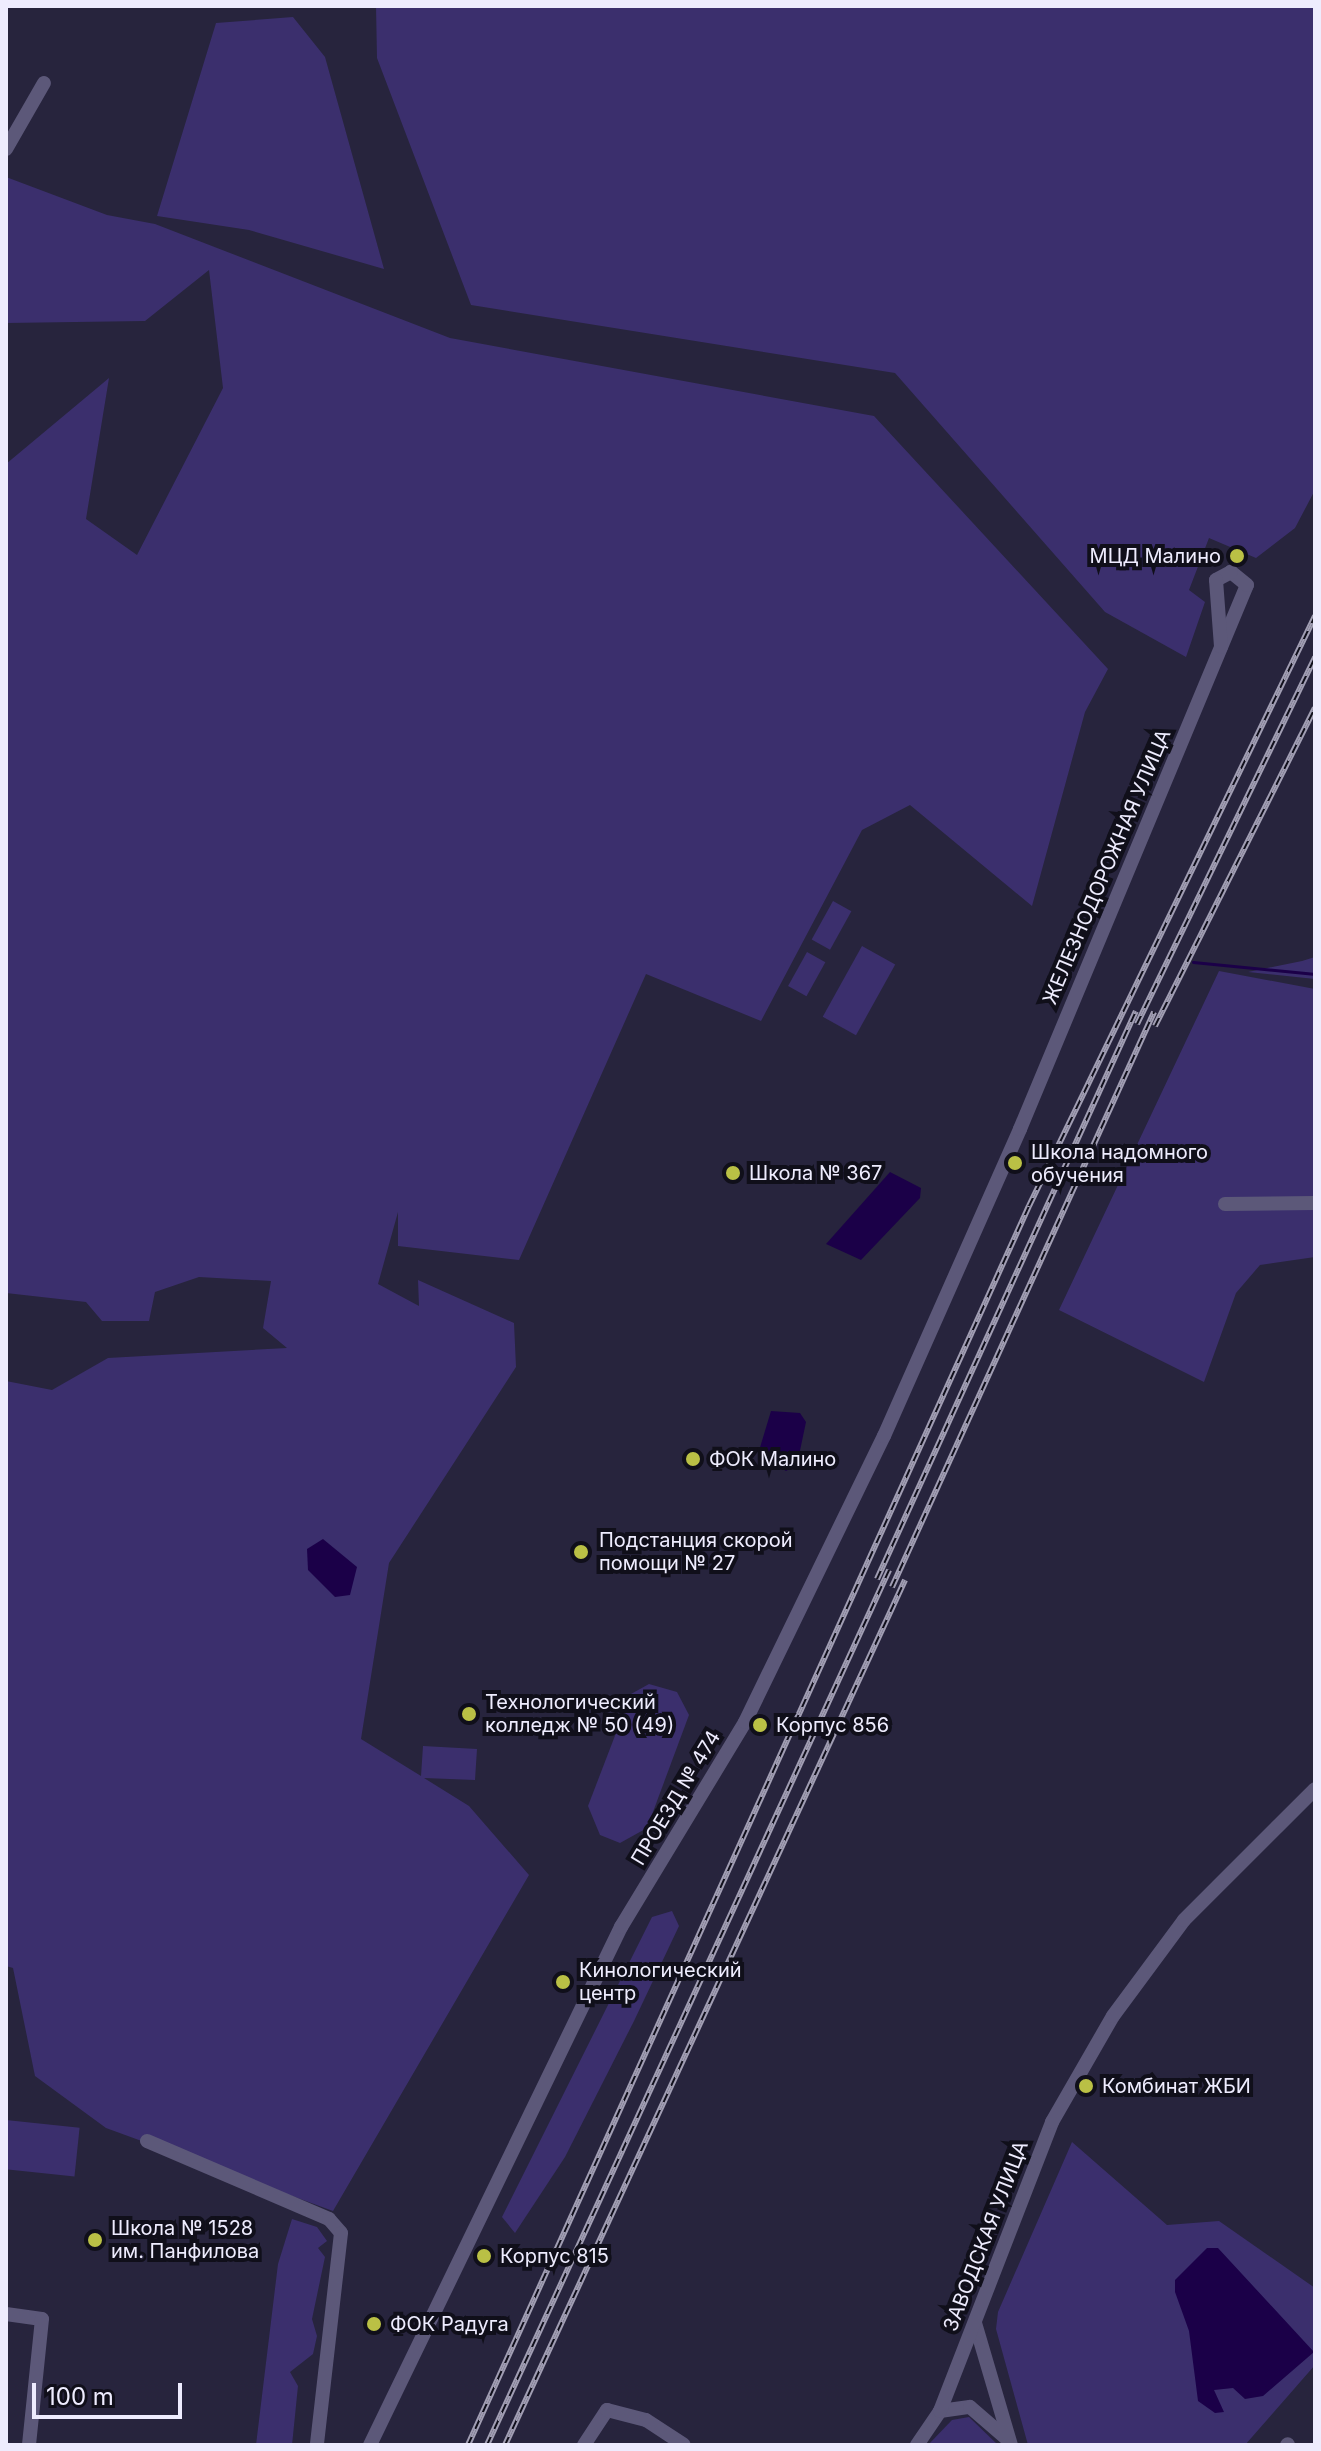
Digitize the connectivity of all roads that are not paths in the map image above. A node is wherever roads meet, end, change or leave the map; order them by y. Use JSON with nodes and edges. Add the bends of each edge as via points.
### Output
{"nodes":[{"id":1,"x":44,"y":83,"type":"dead end"},
{"id":2,"x":6,"y":149,"type":"edge"},
{"id":3,"x":1221,"y":647,"type":"junction"},
{"id":4,"x":1004,"y":1165,"type":"joint"},
{"id":5,"x":1315,"y":1203,"type":"edge"},
{"id":6,"x":1225,"y":1204,"type":"dead end"},
{"id":7,"x":1315,"y":1789,"type":"edge"},
{"id":8,"x":147,"y":2141,"type":"dead end"},
{"id":9,"x":6,"y":2314,"type":"edge"},
{"id":10,"x":975,"y":2322,"type":"junction"},
{"id":11,"x":940,"y":2411,"type":"junction"},
{"id":12,"x":1011,"y":2444,"type":"edge"},
{"id":13,"x":29,"y":2445,"type":"edge"},
{"id":14,"x":317,"y":2445,"type":"edge"},
{"id":15,"x":370,"y":2445,"type":"edge"},
{"id":16,"x":584,"y":2445,"type":"edge"},
{"id":17,"x":684,"y":2445,"type":"edge"},
{"id":18,"x":917,"y":2445,"type":"edge"}],
"edges":[{"from":1,"to":2,"type":"street"},
{"from":3,"to":3,"type":"street","name":"ЖЕЛЕЗНОДОРОЖНАЯ УЛИЦА","via":[[1216,580],[1231,572],[1247,585]]},
{"from":3,"to":4,"type":"street","name":"ЖЕЛЕЗНОДОРОЖНАЯ УЛИЦА"},
{"from":4,"to":15,"type":"street","name":"ПРОЕЗД № 474","via":[[749,1714],[628,1914]]},
{"from":5,"to":6,"type":"street"},
{"from":7,"to":10,"type":"street","name":"ЗАВОДСКАЯ УЛИЦА","via":[[1184,1920],[1113,2016],[1052,2122]]},
{"from":8,"to":14,"type":"street","via":[[329,2219],[341,2233]]},
{"from":9,"to":13,"type":"street","via":[[42,2319]]},
{"from":10,"to":11,"type":"street","name":"ЗАВОДСКАЯ УЛИЦА"},
{"from":10,"to":12,"type":"street"},
{"from":11,"to":12,"type":"street","via":[[970,2407]]},
{"from":11,"to":18,"type":"street","name":"ЗАВОДСКАЯ УЛИЦА"},
{"from":16,"to":17,"type":"street","via":[[607,2410],[646,2420]]}]}
